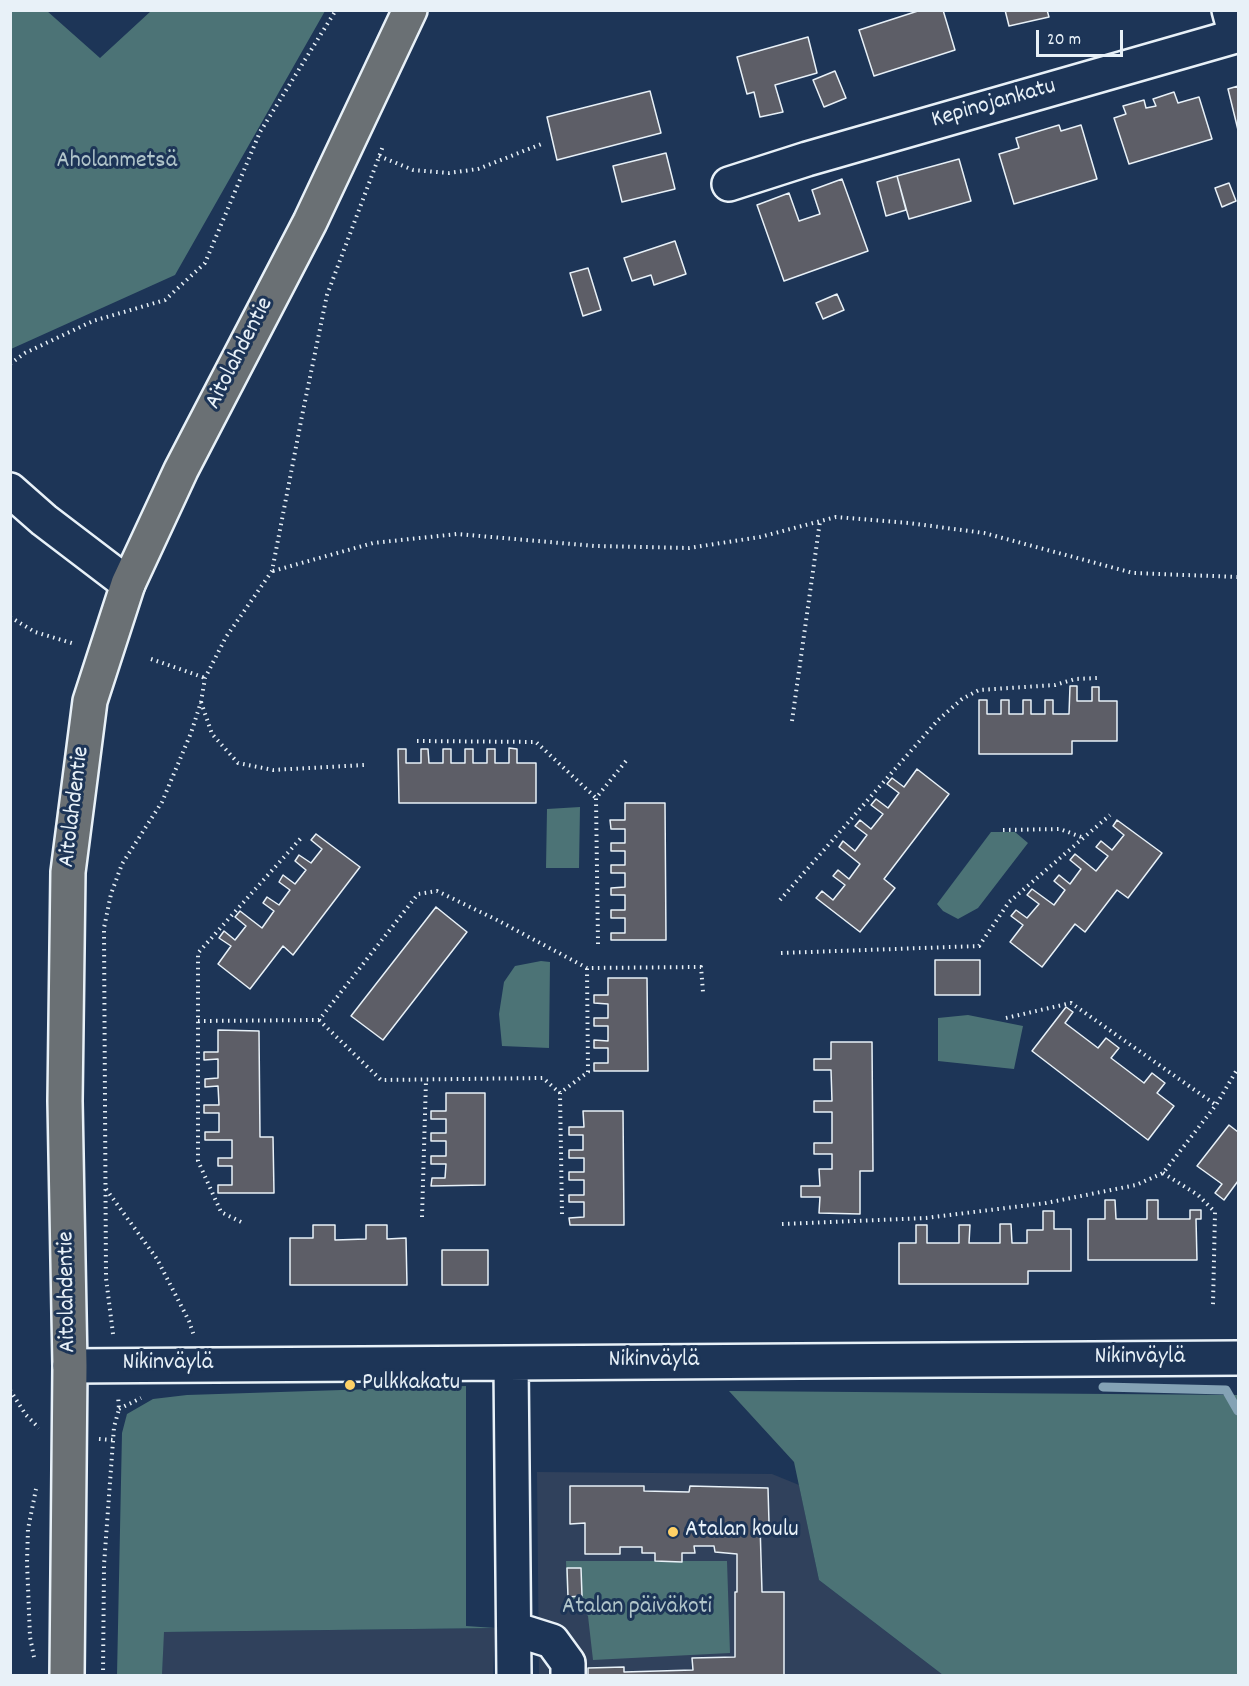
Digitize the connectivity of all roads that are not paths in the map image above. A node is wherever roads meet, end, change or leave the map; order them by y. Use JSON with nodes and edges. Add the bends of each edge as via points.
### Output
{"nodes":[{"id":1,"x":410,"y":10,"type":"edge"},
{"id":2,"x":1229,"y":10,"type":"edge"},
{"id":3,"x":729,"y":184,"type":"dead end"},
{"id":4,"x":10,"y":490,"type":"edge"},
{"id":5,"x":128,"y":585,"type":"junction"},
{"id":6,"x":1239,"y":1358,"type":"edge"},
{"id":7,"x":511,"y":1363,"type":"junction"},
{"id":8,"x":70,"y":1366,"type":"junction"},
{"id":9,"x":514,"y":1629,"type":"junction"},
{"id":10,"x":67,"y":1676,"type":"edge"},
{"id":11,"x":514,"y":1676,"type":"edge"},
{"id":12,"x":568,"y":1676,"type":"edge"}],
"edges":[{"from":1,"to":5,"type":"main road","name":"Aitolahdentie","via":[[310,222],[181,470]]},
{"from":2,"to":3,"type":"street","name":"Kepinojankatu","via":[[1236,36]]},
{"from":4,"to":5,"type":"street"},
{"from":5,"to":8,"type":"main road","name":"Aitolahdentie","via":[[90,701],[68,872],[65,1101]]},
{"from":6,"to":7,"type":"street","name":"Nikinväylä"},
{"from":7,"to":8,"type":"street","name":"Nikinväylä"},
{"from":7,"to":9,"type":"street"},
{"from":8,"to":10,"type":"main road","name":"Aitolahdentie"},
{"from":9,"to":11,"type":"street"},
{"from":9,"to":12,"type":"street","via":[[552,1641],[568,1663]]}]}
